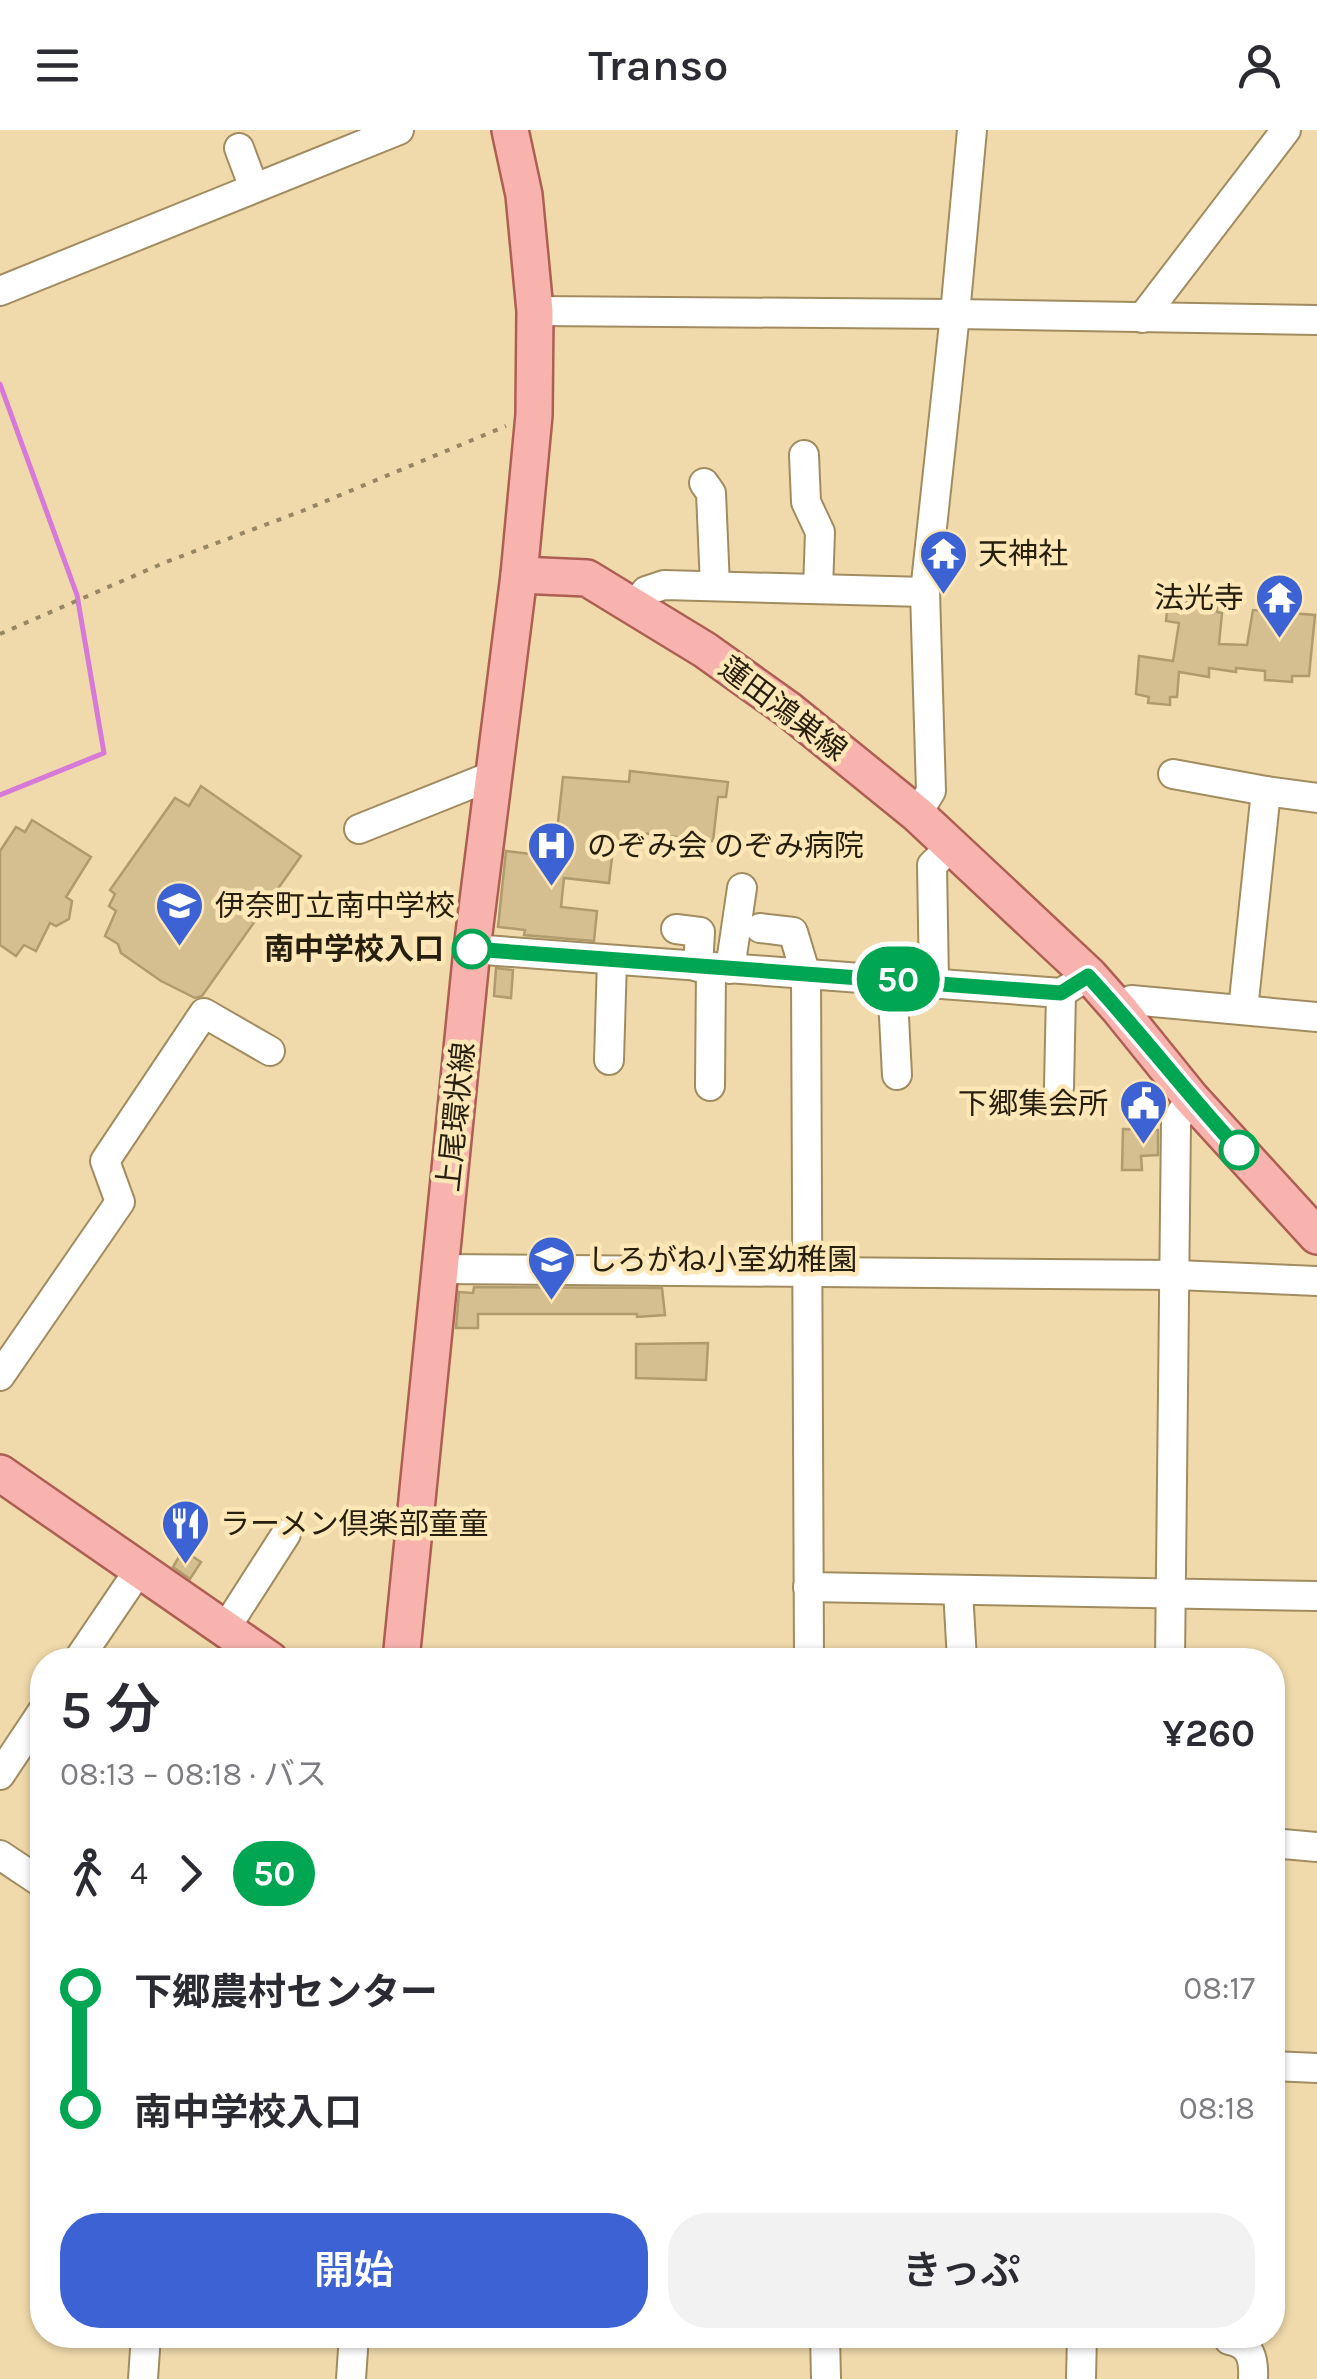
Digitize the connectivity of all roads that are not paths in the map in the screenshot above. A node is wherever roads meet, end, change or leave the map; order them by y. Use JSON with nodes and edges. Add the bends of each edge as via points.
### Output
{"nodes":[{"id":1,"x":399,"y":130,"type":"edge"},
{"id":2,"x":510,"y":130,"type":"edge"},
{"id":3,"x":972,"y":130,"type":"edge"},
{"id":4,"x":1286,"y":130,"type":"edge"},
{"id":5,"x":239,"y":148,"type":"dead end"},
{"id":6,"x":254,"y":188,"type":"junction"},
{"id":7,"x":0,"y":291,"type":"edge"},
{"id":8,"x":535,"y":311,"type":"junction"},
{"id":9,"x":955,"y":314,"type":"junction"},
{"id":10,"x":1142,"y":318,"type":"junction"},
{"id":11,"x":1317,"y":320,"type":"edge"},
{"id":12,"x":804,"y":455,"type":"dead end"},
{"id":13,"x":704,"y":482,"type":"dead end"},
{"id":14,"x":520,"y":575,"type":"junction"},
{"id":15,"x":714,"y":586,"type":"junction"},
{"id":16,"x":818,"y":589,"type":"junction"},
{"id":17,"x":925,"y":592,"type":"junction"},
{"id":18,"x":632,"y":607,"type":"junction"},
{"id":19,"x":1173,"y":774,"type":"dead end"},
{"id":20,"x":494,"y":775,"type":"junction"},
{"id":21,"x":1266,"y":790,"type":"junction"},
{"id":22,"x":1317,"y":798,"type":"edge"},
{"id":23,"x":917,"y":814,"type":"junction"},
{"id":24,"x":359,"y":828,"type":"dead end"},
{"id":25,"x":952,"y":845,"type":"junction"},
{"id":26,"x":742,"y":888,"type":"dead end"},
{"id":27,"x":760,"y":928,"type":"dead end"},
{"id":28,"x":676,"y":929,"type":"dead end"},
{"id":29,"x":472,"y":949,"type":"junction"},
{"id":30,"x":612,"y":960,"type":"junction"},
{"id":31,"x":713,"y":968,"type":"junction"},
{"id":32,"x":806,"y":976,"type":"junction"},
{"id":33,"x":892,"y":979,"type":"junction"},
{"id":34,"x":934,"y":982,"type":"junction"},
{"id":35,"x":1075,"y":984,"type":"junction"},
{"id":36,"x":1119,"y":1009,"type":"junction"},
{"id":37,"x":1243,"y":1010,"type":"junction"},
{"id":38,"x":1317,"y":1017,"type":"edge"},
{"id":39,"x":270,"y":1051,"type":"dead end"},
{"id":40,"x":609,"y":1060,"type":"dead end"},
{"id":41,"x":897,"y":1075,"type":"dead end"},
{"id":42,"x":710,"y":1086,"type":"dead end"},
{"id":43,"x":1059,"y":1087,"type":"dead end"},
{"id":44,"x":1191,"y":1098,"type":"junction"},
{"id":45,"x":1317,"y":1236,"type":"edge"},
{"id":46,"x":440,"y":1269,"type":"junction"},
{"id":47,"x":807,"y":1273,"type":"junction"},
{"id":48,"x":1176,"y":1275,"type":"junction"},
{"id":49,"x":1317,"y":1280,"type":"edge"},
{"id":50,"x":0,"y":1376,"type":"edge"},
{"id":51,"x":0,"y":1473,"type":"edge"},
{"id":52,"x":286,"y":1534,"type":"dead end"},
{"id":53,"x":139,"y":1570,"type":"junction"},
{"id":54,"x":808,"y":1587,"type":"junction"},
{"id":55,"x":958,"y":1590,"type":"junction"},
{"id":56,"x":1170,"y":1592,"type":"junction"},
{"id":57,"x":1317,"y":1596,"type":"edge"},
{"id":58,"x":224,"y":1629,"type":"junction"},
{"id":59,"x":86,"y":1648,"type":"edge"},
{"id":60,"x":252,"y":1648,"type":"edge"},
{"id":61,"x":403,"y":1648,"type":"edge"},
{"id":62,"x":809,"y":1648,"type":"edge"},
{"id":63,"x":961,"y":1648,"type":"edge"},
{"id":64,"x":1170,"y":1648,"type":"edge"},
{"id":65,"x":30,"y":1730,"type":"edge"},
{"id":66,"x":0,"y":1775,"type":"edge"},
{"id":67,"x":1285,"y":1845,"type":"edge"},
{"id":68,"x":1317,"y":1847,"type":"edge"},
{"id":69,"x":0,"y":1856,"type":"edge"},
{"id":70,"x":30,"y":1875,"type":"edge"},
{"id":71,"x":1285,"y":2067,"type":"edge"},
{"id":72,"x":1317,"y":2068,"type":"edge"},
{"id":73,"x":145,"y":2348,"type":"edge"},
{"id":74,"x":353,"y":2348,"type":"edge"},
{"id":75,"x":825,"y":2348,"type":"edge"},
{"id":76,"x":1082,"y":2348,"type":"edge"},
{"id":77,"x":1246,"y":2348,"type":"edge"},
{"id":78,"x":143,"y":2379,"type":"edge"},
{"id":79,"x":351,"y":2379,"type":"edge"},
{"id":80,"x":826,"y":2379,"type":"edge"},
{"id":81,"x":1081,"y":2379,"type":"edge"},
{"id":82,"x":1253,"y":2379,"type":"edge"}],
"edges":[{"from":1,"to":6,"type":"street"},
{"from":2,"to":8,"type":"main road","via":[[524,194]]},
{"from":3,"to":9,"type":"street"},
{"from":4,"to":10,"type":"street"},
{"from":5,"to":6,"type":"street"},
{"from":6,"to":7,"type":"street"},
{"from":8,"to":9,"type":"street"},
{"from":8,"to":14,"type":"main road"},
{"from":9,"to":10,"type":"street"},
{"from":9,"to":17,"type":"street"},
{"from":10,"to":11,"type":"street"},
{"from":12,"to":16,"type":"street","via":[[806,502],[820,532]]},
{"from":13,"to":15,"type":"street","via":[[711,492]]},
{"from":14,"to":18,"type":"main road","name":"蓮田鴻巣線","via":[[587,578]]},
{"from":14,"to":20,"type":"main road","name":"上尾環状線"},
{"from":15,"to":16,"type":"street"},
{"from":15,"to":18,"type":"street","via":[[664,585],[646,591]]},
{"from":16,"to":17,"type":"street"},
{"from":17,"to":23,"type":"street","via":[[931,790]]},
{"from":18,"to":23,"type":"main road","name":"蓮田鴻巣線","via":[[789,710]]},
{"from":19,"to":21,"type":"street"},
{"from":20,"to":24,"type":"street"},
{"from":20,"to":29,"type":"main road","name":"上尾環状線"},
{"from":21,"to":22,"type":"street"},
{"from":21,"to":37,"type":"street"},
{"from":23,"to":25,"type":"main road","name":"蓮田鴻巣線"},
{"from":25,"to":34,"type":"street","via":[[932,865]]},
{"from":25,"to":35,"type":"main road","name":"蓮田鴻巣線"},
{"from":26,"to":31,"type":"street"},
{"from":27,"to":32,"type":"street","via":[[794,932]]},
{"from":28,"to":31,"type":"street","via":[[700,932]]},
{"from":29,"to":30,"type":"street"},
{"from":29,"to":46,"type":"main road","name":"上尾環状線"},
{"from":30,"to":31,"type":"street"},
{"from":30,"to":40,"type":"street"},
{"from":31,"to":32,"type":"street"},
{"from":31,"to":42,"type":"street"},
{"from":32,"to":33,"type":"street"},
{"from":32,"to":47,"type":"street"},
{"from":33,"to":34,"type":"street"},
{"from":33,"to":41,"type":"street"},
{"from":34,"to":35,"type":"street"},
{"from":35,"to":36,"type":"main road","name":"蓮田鴻巣線"},
{"from":35,"to":43,"type":"street"},
{"from":36,"to":37,"type":"street","via":[[1131,1000]]},
{"from":36,"to":44,"type":"main road","name":"蓮田鴻巣線"},
{"from":37,"to":38,"type":"street"},
{"from":39,"to":50,"type":"street","via":[[204,1013],[106,1161],[120,1202]]},
{"from":44,"to":45,"type":"main road","name":"蓮田鴻巣線"},
{"from":44,"to":48,"type":"street","via":[[1176,1121]]},
{"from":46,"to":47,"type":"street"},
{"from":46,"to":61,"type":"main road","name":"上尾環状線"},
{"from":47,"to":48,"type":"street"},
{"from":47,"to":54,"type":"street"},
{"from":48,"to":49,"type":"street"},
{"from":48,"to":56,"type":"street"},
{"from":51,"to":53,"type":"main road"},
{"from":52,"to":58,"type":"street"},
{"from":53,"to":58,"type":"main road"},
{"from":53,"to":59,"type":"street"},
{"from":54,"to":55,"type":"street"},
{"from":54,"to":62,"type":"street"},
{"from":55,"to":56,"type":"street"},
{"from":55,"to":63,"type":"street"},
{"from":56,"to":57,"type":"street"},
{"from":56,"to":64,"type":"street"},
{"from":58,"to":60,"type":"main road"},
{"from":65,"to":66,"type":"street"},
{"from":67,"to":68,"type":"street"},
{"from":69,"to":70,"type":"street"},
{"from":71,"to":72,"type":"street"},
{"from":73,"to":78,"type":"street"},
{"from":74,"to":79,"type":"street"},
{"from":75,"to":80,"type":"street"},
{"from":76,"to":81,"type":"street"},
{"from":77,"to":82,"type":"street"}]}
